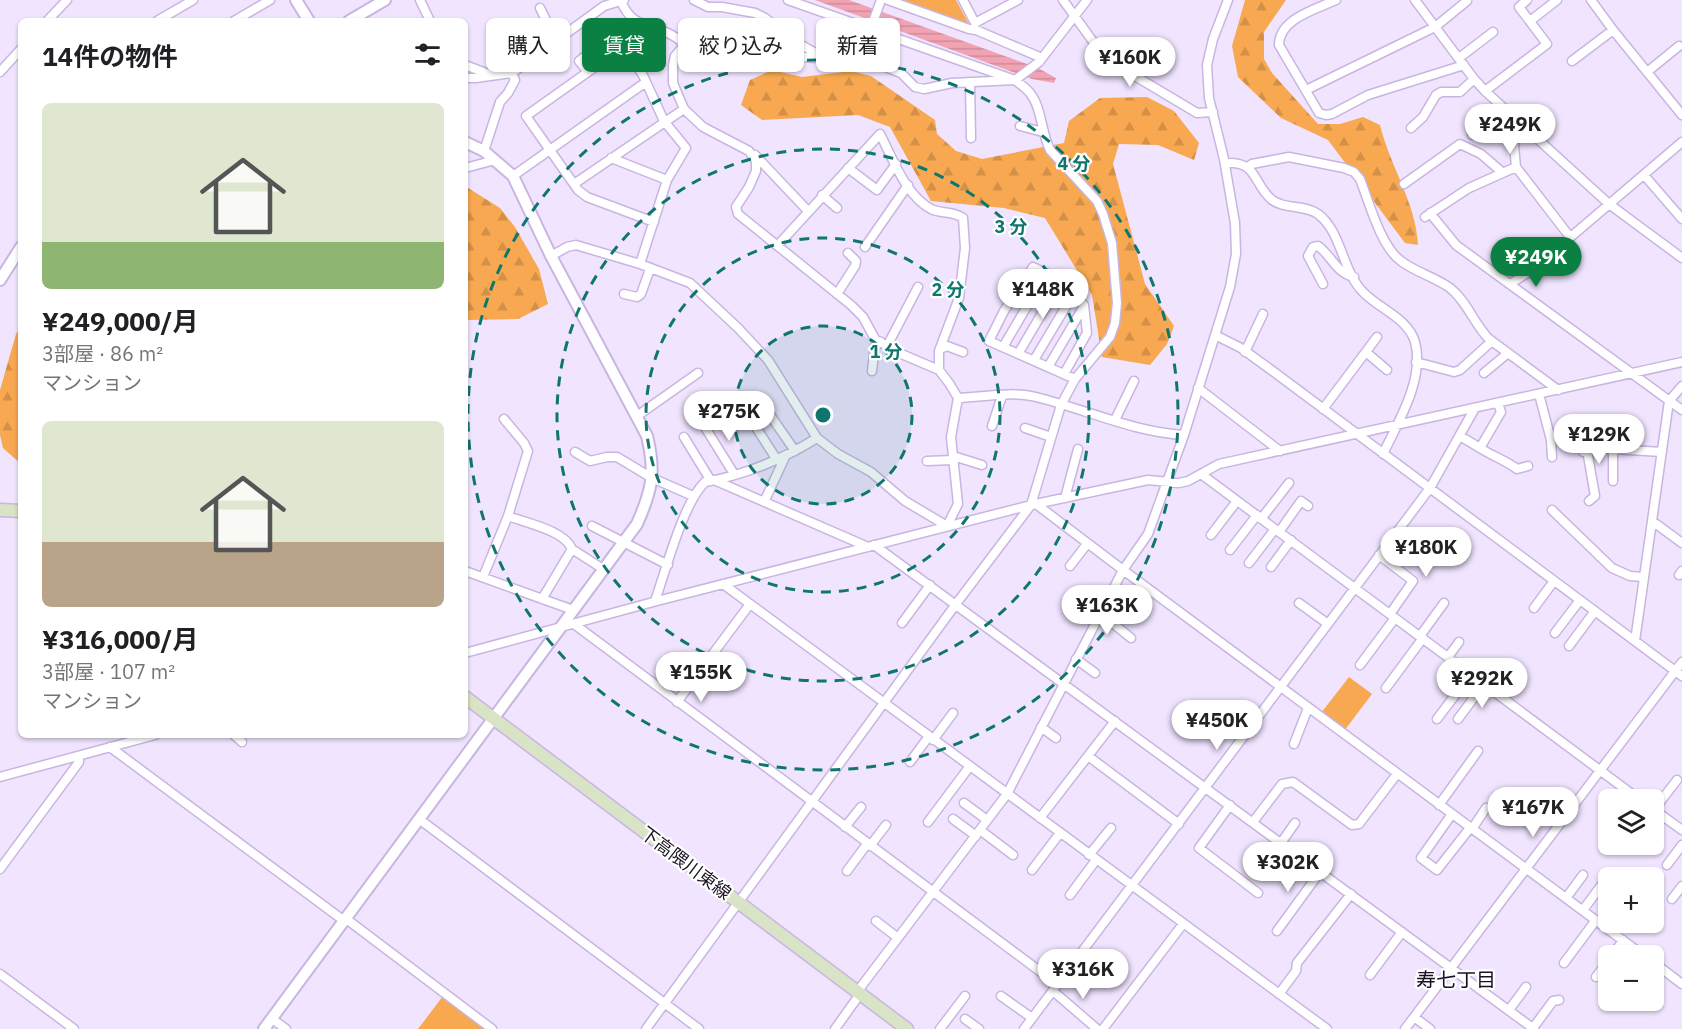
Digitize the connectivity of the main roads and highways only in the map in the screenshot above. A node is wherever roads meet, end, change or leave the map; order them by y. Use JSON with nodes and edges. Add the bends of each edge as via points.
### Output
{"nodes":[{"id":1,"x":0,"y":510,"type":"edge"},
{"id":2,"x":18,"y":511,"type":"edge"},
{"id":3,"x":468,"y":699,"type":"edge"},
{"id":4,"x":907,"y":1029,"type":"edge"}],
"edges":[{"from":1,"to":2,"type":"main road"},
{"from":3,"to":4,"type":"main road","name":"下高隈川東線"}]}
